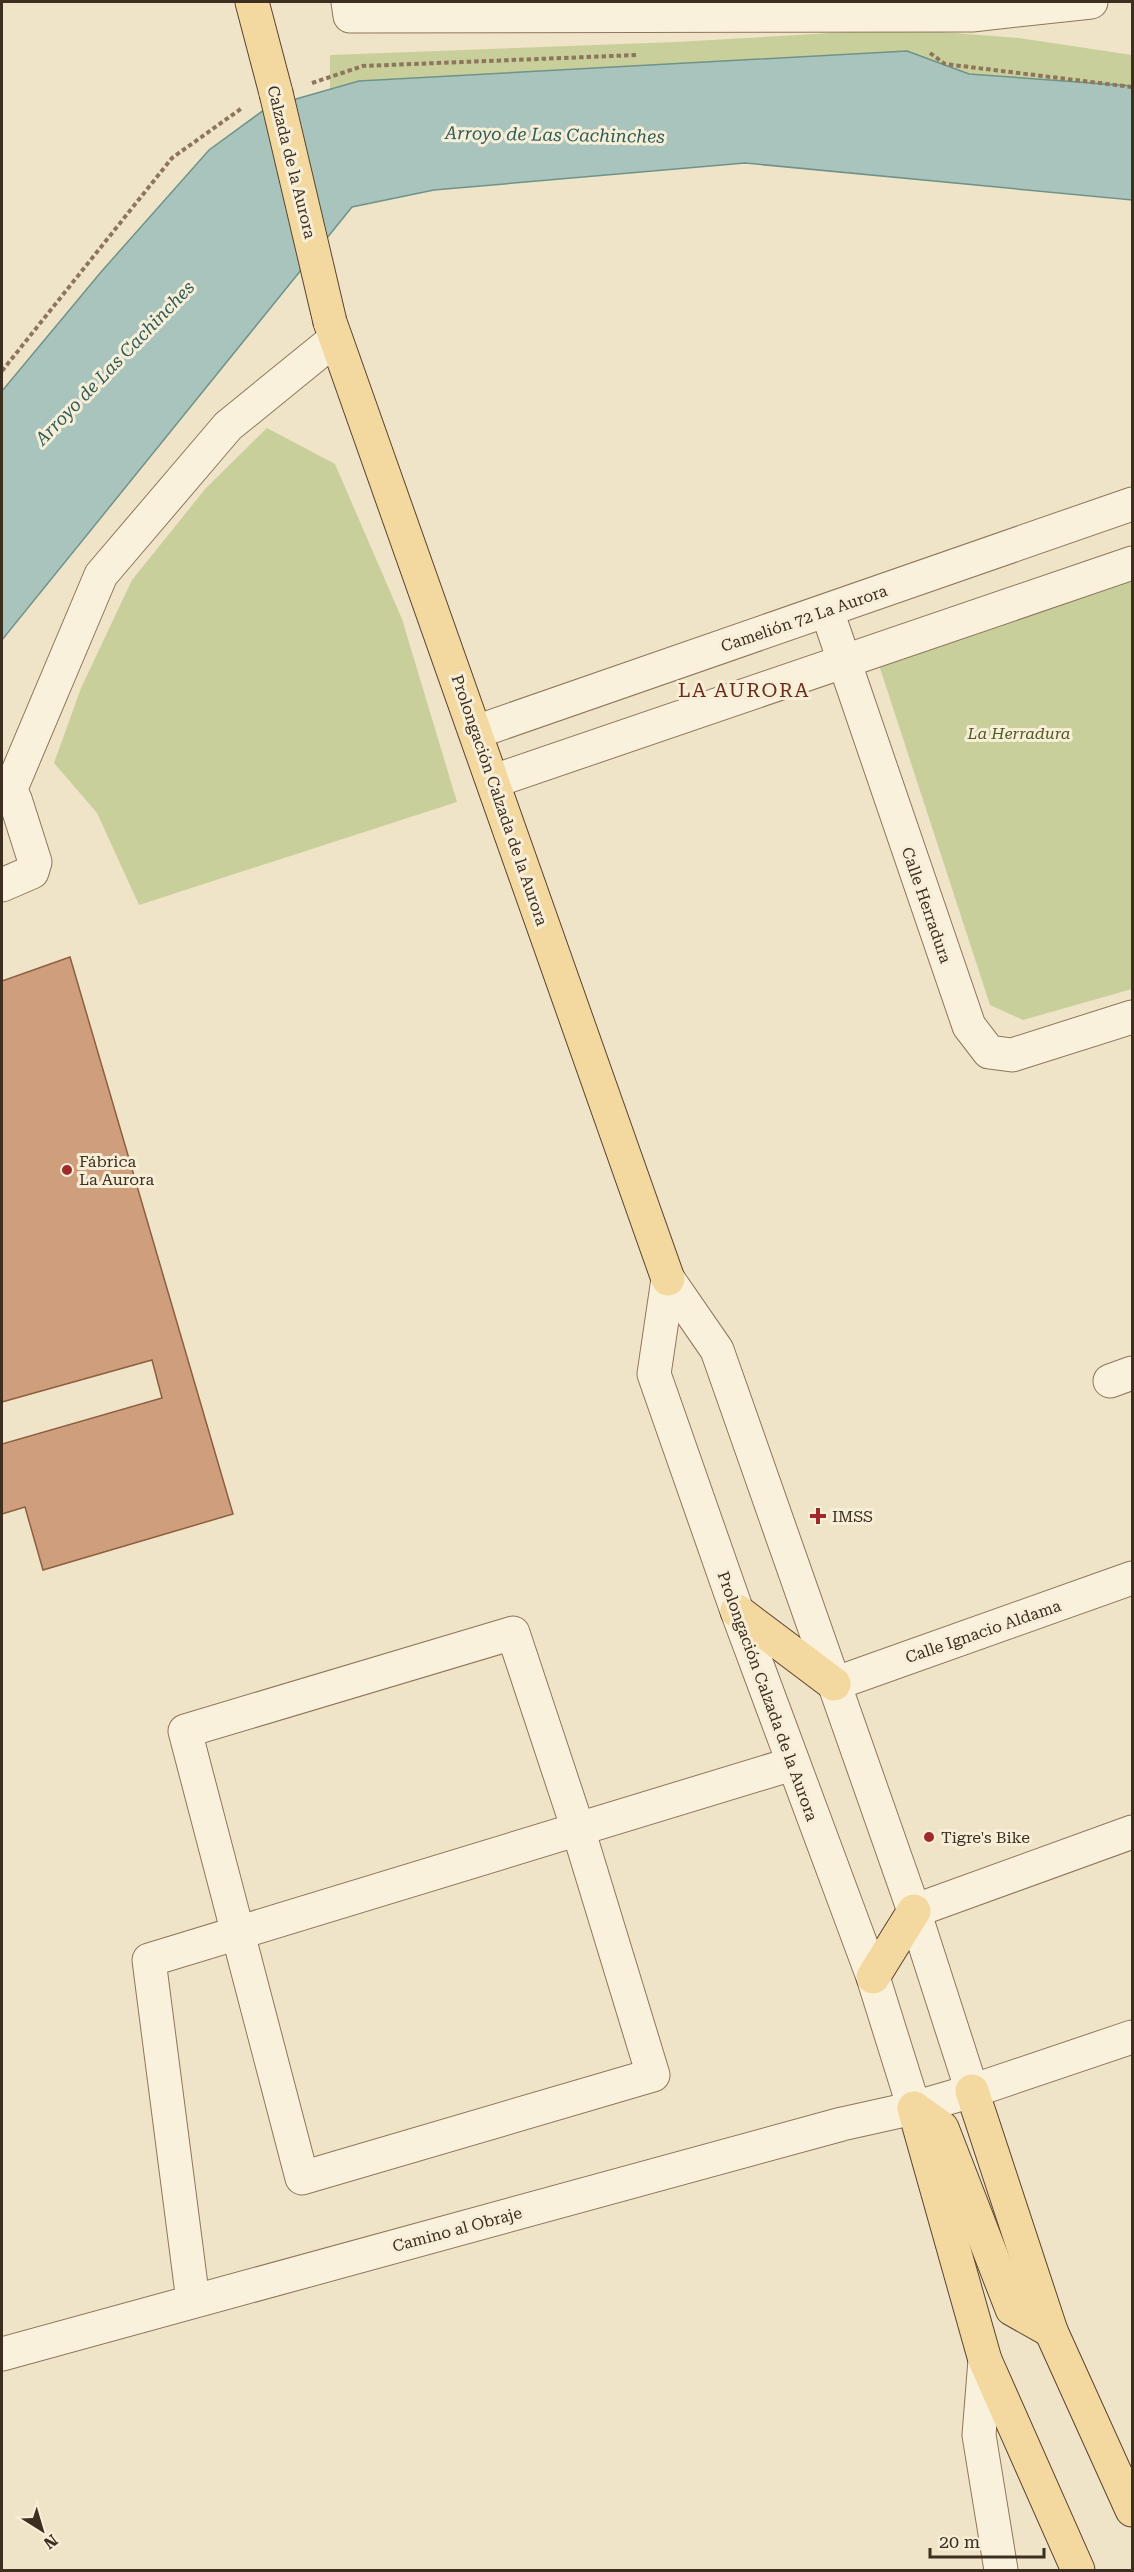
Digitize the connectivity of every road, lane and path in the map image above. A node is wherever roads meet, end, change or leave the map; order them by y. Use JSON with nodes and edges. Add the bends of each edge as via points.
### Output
{"nodes":[{"id":1,"x":252,"y":2,"type":"edge"},
{"id":2,"x":348,"y":2,"type":"edge"},
{"id":3,"x":1091,"y":2,"type":"edge"},
{"id":4,"x":923,"y":49,"type":"dead end"},
{"id":5,"x":645,"y":54,"type":"dead end"},
{"id":6,"x":307,"y":84,"type":"dead end"},
{"id":7,"x":1132,"y":87,"type":"edge"},
{"id":8,"x":263,"y":98,"type":"junction"},
{"id":9,"x":333,"y":331,"type":"junction"},
{"id":10,"x":2,"y":371,"type":"edge"},
{"id":11,"x":1132,"y":504,"type":"edge"},
{"id":12,"x":1132,"y":563,"type":"edge"},
{"id":13,"x":827,"y":611,"type":"junction"},
{"id":14,"x":844,"y":662,"type":"junction"},
{"id":15,"x":476,"y":732,"type":"junction"},
{"id":16,"x":494,"y":781,"type":"junction"},
{"id":17,"x":5,"y":793,"type":"edge"},
{"id":18,"x":2,"y":885,"type":"edge"},
{"id":19,"x":1132,"y":1017,"type":"edge"},
{"id":20,"x":668,"y":1279,"type":"junction"},
{"id":21,"x":1132,"y":1578,"type":"edge"},
{"id":22,"x":737,"y":1611,"type":"junction"},
{"id":23,"x":834,"y":1684,"type":"junction"},
{"id":24,"x":792,"y":1764,"type":"junction"},
{"id":25,"x":578,"y":1829,"type":"junction"},
{"id":26,"x":1132,"y":1832,"type":"edge"},
{"id":27,"x":914,"y":1911,"type":"junction"},
{"id":28,"x":239,"y":1933,"type":"junction"},
{"id":29,"x":873,"y":1977,"type":"junction"},
{"id":30,"x":1132,"y":2037,"type":"edge"},
{"id":31,"x":972,"y":2091,"type":"junction"},
{"id":32,"x":914,"y":2108,"type":"junction"},
{"id":33,"x":194,"y":2301,"type":"junction"},
{"id":34,"x":1051,"y":2331,"type":"junction"},
{"id":35,"x":2,"y":2354,"type":"edge"},
{"id":36,"x":985,"y":2360,"type":"junction"},
{"id":37,"x":1132,"y":2510,"type":"edge"},
{"id":38,"x":1001,"y":2571,"type":"edge"},
{"id":39,"x":1078,"y":2571,"type":"edge"}],
"edges":[{"from":1,"to":8,"type":"main road","name":"Calzada de la Aurora"},
{"from":2,"to":3,"type":"street","via":[[350,16],[409,16],[972,15]]},
{"from":4,"to":7,"type":"path","via":[[945,64]]},
{"from":5,"to":6,"type":"path","via":[[363,66]]},
{"from":8,"to":9,"type":"main road","name":"Calzada de la Aurora","bridge":true},
{"from":8,"to":10,"type":"path","via":[[172,158]]},
{"from":9,"to":15,"type":"main road","name":"Prolongación Calzada de la Aurora"},
{"from":9,"to":17,"type":"street","via":[[228,426],[101,575]]},
{"from":11,"to":13,"type":"street","name":"Camelión 72 La Aurora"},
{"from":12,"to":14,"type":"street"},
{"from":13,"to":14,"type":"street","name":"Calle Herradura"},
{"from":13,"to":15,"type":"street","name":"Camelión 72 La Aurora"},
{"from":14,"to":16,"type":"street"},
{"from":14,"to":19,"type":"street","name":"Calle Herradura","via":[[969,1026],[989,1052],[1012,1055]]},
{"from":15,"to":16,"type":"main road","name":"Prolongación Calzada de la Aurora"},
{"from":16,"to":20,"type":"main road","name":"Prolongación Calzada de la Aurora"},
{"from":17,"to":18,"type":"street","via":[[15,799],[35,862],[32,872]]},
{"from":20,"to":22,"type":"street","name":"Prolongación Calzada de la Aurora","via":[[654,1374]]},
{"from":20,"to":23,"type":"street","name":"Prolongación Calzada de la Aurora","via":[[717,1350]]},
{"from":21,"to":23,"type":"street","name":"Calle Ignacio Aldama"},
{"from":22,"to":23,"type":"main road"},
{"from":22,"to":24,"type":"street","name":"Prolongación Calzada de la Aurora"},
{"from":23,"to":27,"type":"street","name":"Prolongación Calzada de la Aurora"},
{"from":24,"to":25,"type":"street"},
{"from":24,"to":29,"type":"street","name":"Prolongación Calzada de la Aurora"},
{"from":25,"to":28,"type":"street"},
{"from":25,"to":28,"type":"street","via":[[513,1632],[185,1731]]},
{"from":25,"to":28,"type":"street","via":[[653,2075],[302,2178]]},
{"from":26,"to":27,"type":"street"},
{"from":27,"to":29,"type":"main road"},
{"from":27,"to":31,"type":"street","name":"Prolongación Calzada de la Aurora"},
{"from":28,"to":33,"type":"street","via":[[149,1960]]},
{"from":29,"to":32,"type":"street","name":"Prolongación Calzada de la Aurora"},
{"from":30,"to":31,"type":"street","name":"Camino al Obraje"},
{"from":31,"to":32,"type":"street","name":"Camino al Obraje"},
{"from":31,"to":34,"type":"main road"},
{"from":32,"to":33,"type":"street","name":"Camino al Obraje","via":[[842,2124]]},
{"from":32,"to":34,"type":"main road","via":[[942,2128],[1012,2310]]},
{"from":32,"to":36,"type":"main road"},
{"from":33,"to":35,"type":"street","name":"Camino al Obraje"},
{"from":34,"to":37,"type":"main road"},
{"from":36,"to":38,"type":"street","via":[[979,2435]]},
{"from":36,"to":39,"type":"main road"}]}
